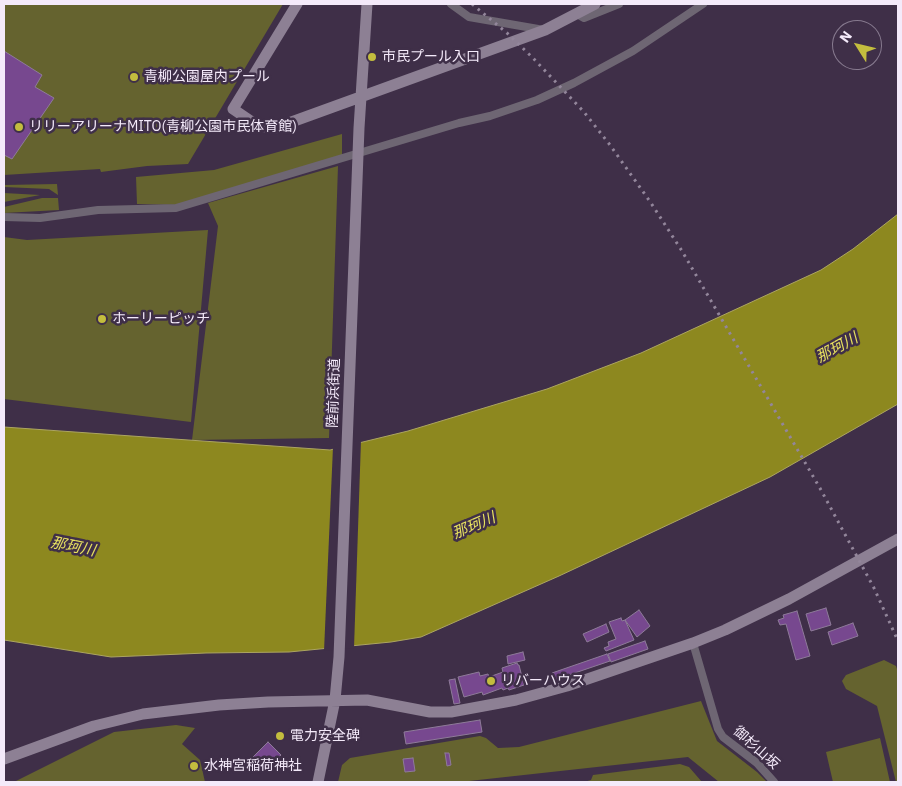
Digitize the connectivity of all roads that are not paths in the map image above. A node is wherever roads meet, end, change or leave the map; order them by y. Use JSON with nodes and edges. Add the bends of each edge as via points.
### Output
{"nodes":[{"id":1,"x":297,"y":4,"type":"edge"},
{"id":2,"x":367,"y":4,"type":"edge"},
{"id":3,"x":451,"y":4,"type":"edge"},
{"id":4,"x":595,"y":4,"type":"edge"},
{"id":5,"x":619,"y":4,"type":"edge"},
{"id":6,"x":703,"y":4,"type":"edge"},
{"id":7,"x":577,"y":14,"type":"junction"},
{"id":8,"x":545,"y":30,"type":"junction"},
{"id":9,"x":4,"y":217,"type":"edge"},
{"id":10,"x":898,"y":539,"type":"edge"},
{"id":11,"x":693,"y":644,"type":"junction"},
{"id":12,"x":335,"y":700,"type":"junction"},
{"id":13,"x":4,"y":759,"type":"edge"},
{"id":14,"x":318,"y":782,"type":"edge"},
{"id":15,"x":774,"y":782,"type":"edge"}],
"edges":[{"from":1,"to":8,"type":"street","via":[[232,110],[258,126],[275,128]]},
{"from":2,"to":12,"type":"street","name":"陸前浜街道"},
{"from":3,"to":8,"type":"street","via":[[469,17]]},
{"from":4,"to":7,"type":"street"},
{"from":5,"to":7,"type":"street","via":[[584,18]]},
{"from":6,"to":9,"type":"street","via":[[633,51],[574,83],[490,116],[450,125],[176,208],[98,210],[40,218]]},
{"from":7,"to":8,"type":"street"},
{"from":10,"to":11,"type":"street","via":[[782,603]]},
{"from":11,"to":12,"type":"street","via":[[567,686],[516,700],[451,712],[430,712],[367,700]]},
{"from":11,"to":15,"type":"street","name":"御杉山坂","via":[[718,729]]},
{"from":12,"to":13,"type":"street","via":[[219,705],[143,714],[94,726]]},
{"from":12,"to":14,"type":"street","name":"陸前浜街道"}]}
